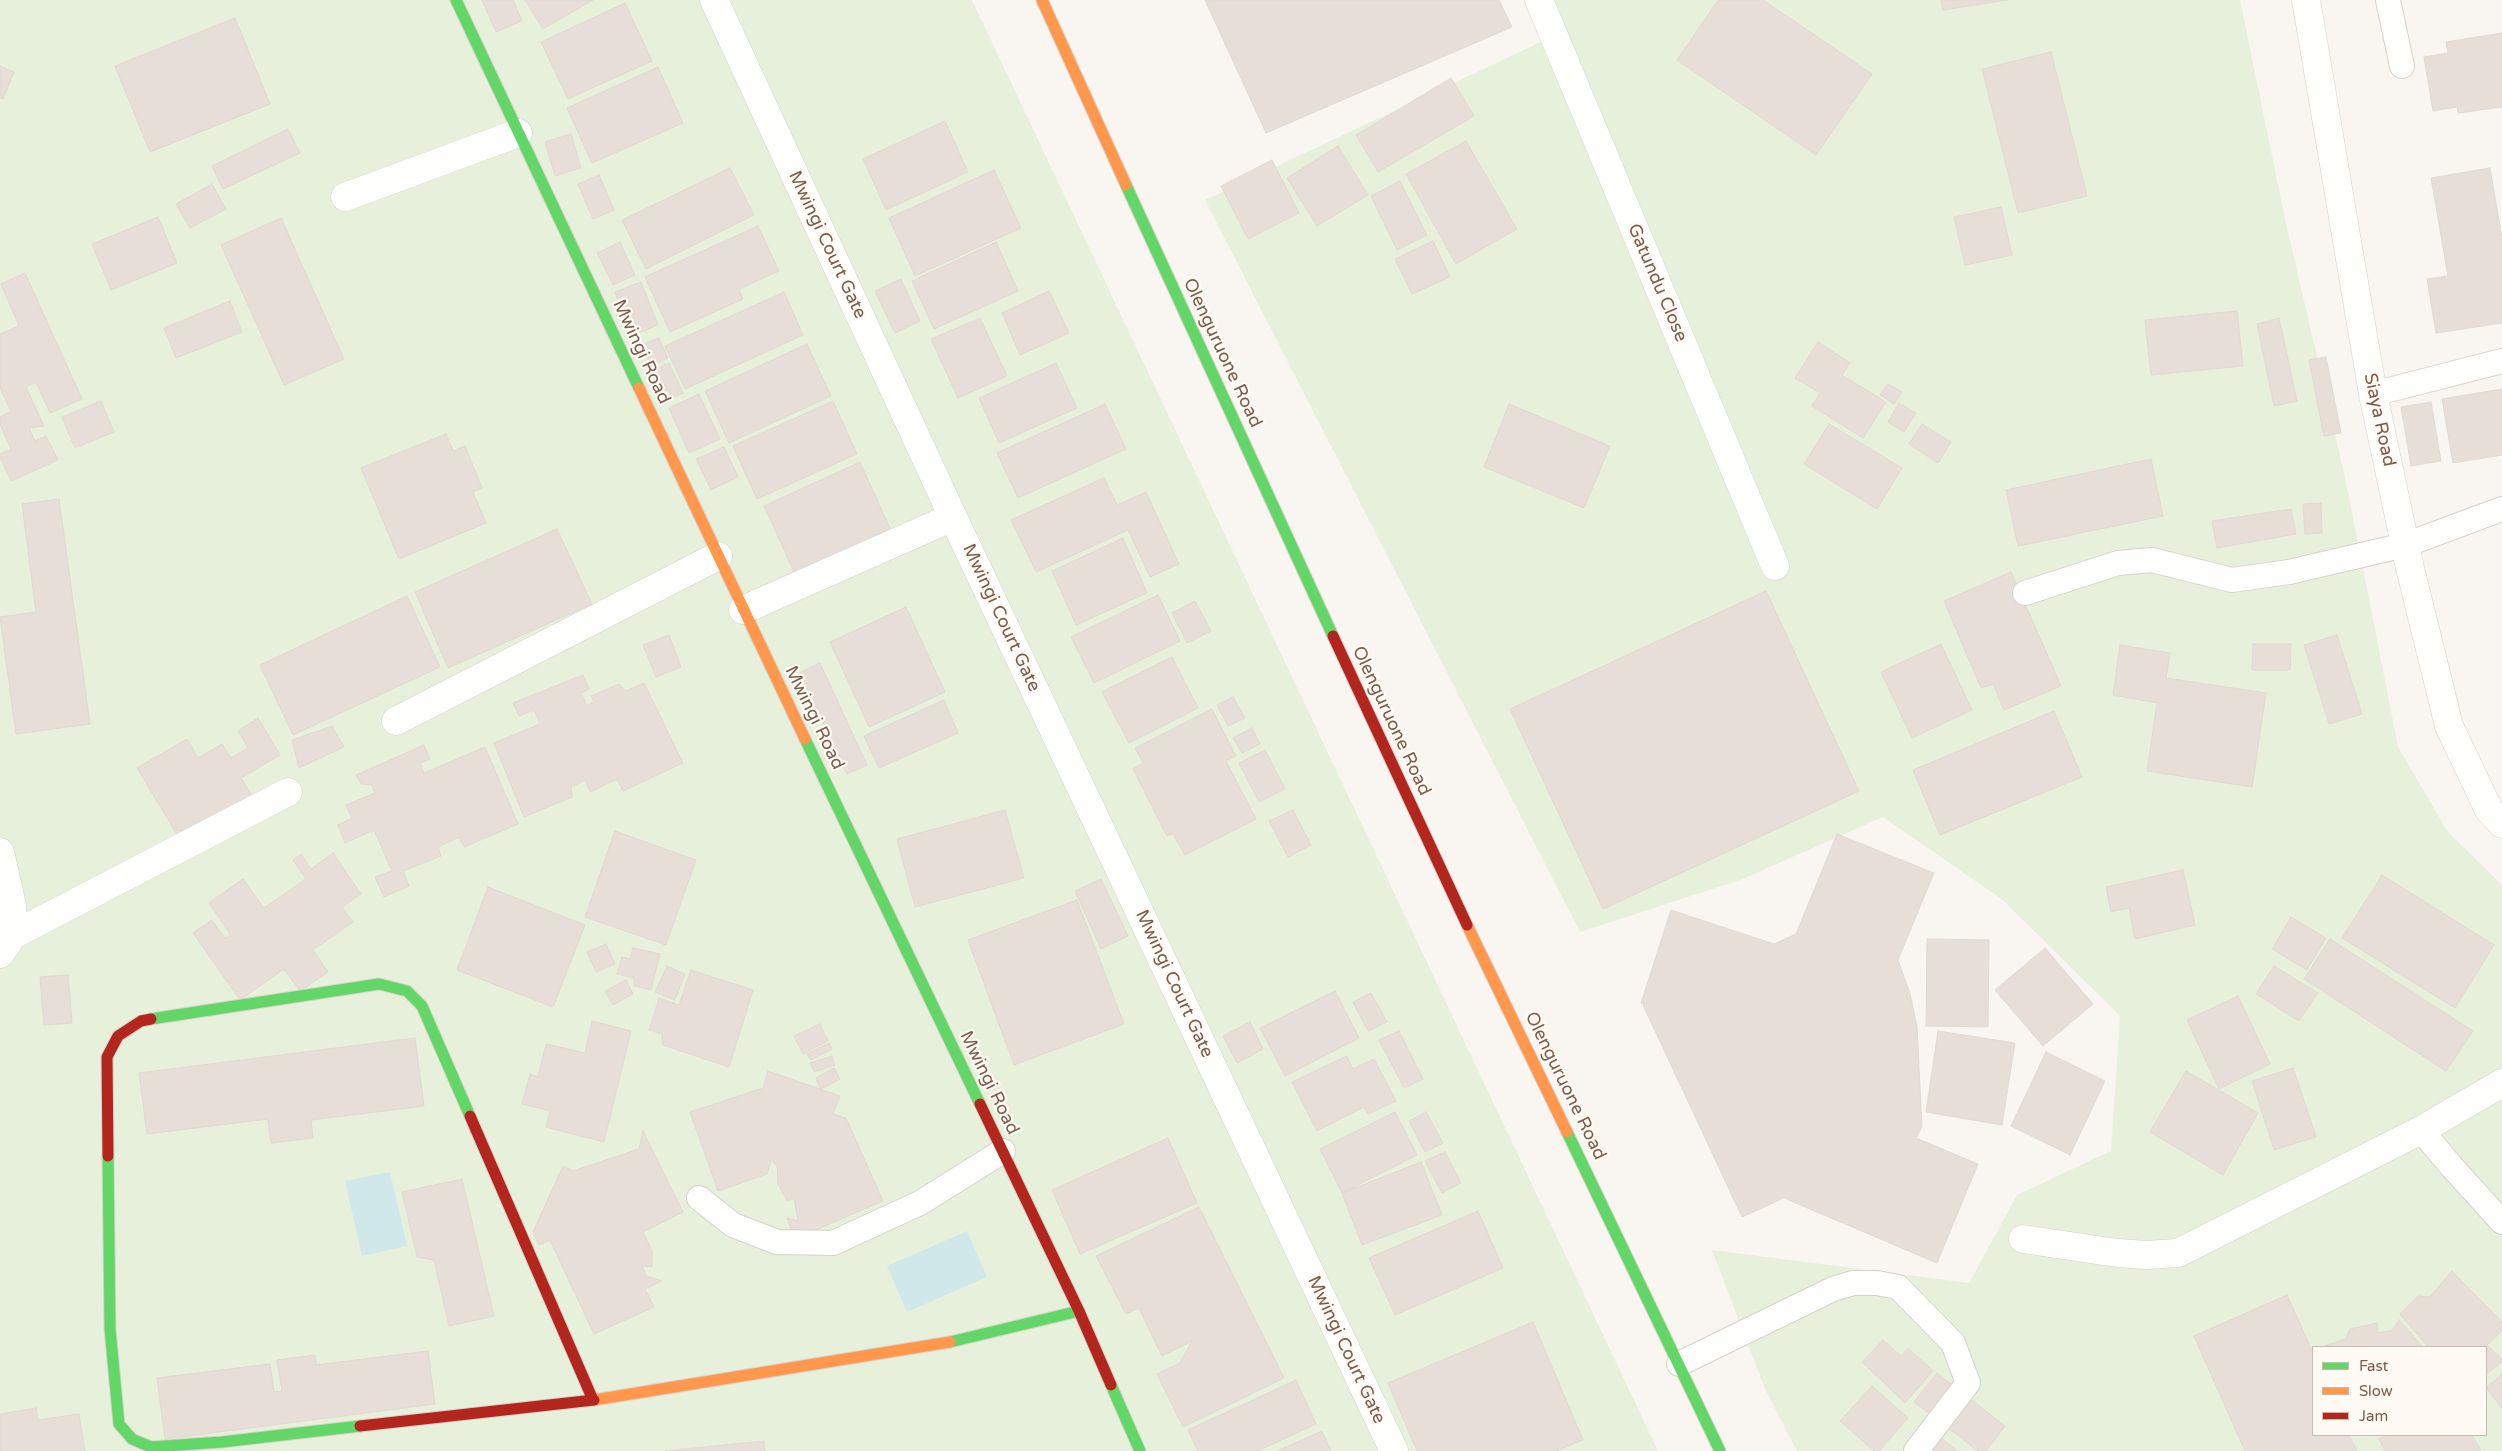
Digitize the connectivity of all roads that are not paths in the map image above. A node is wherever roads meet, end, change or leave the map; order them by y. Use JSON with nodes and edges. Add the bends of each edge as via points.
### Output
{"nodes":[{"id":1,"x":456,"y":0,"type":"edge"},
{"id":2,"x":714,"y":0,"type":"edge"},
{"id":3,"x":1042,"y":0,"type":"edge"},
{"id":4,"x":1539,"y":0,"type":"edge"},
{"id":5,"x":2306,"y":0,"type":"edge"},
{"id":6,"x":2388,"y":0,"type":"edge"},
{"id":7,"x":2402,"y":66,"type":"dead end"},
{"id":8,"x":518,"y":133,"type":"junction"},
{"id":9,"x":345,"y":196,"type":"dead end"},
{"id":10,"x":2502,"y":361,"type":"edge"},
{"id":11,"x":2373,"y":394,"type":"junction"},
{"id":12,"x":2502,"y":509,"type":"edge"},
{"id":13,"x":953,"y":517,"type":"junction"},
{"id":14,"x":2406,"y":546,"type":"junction"},
{"id":15,"x":718,"y":556,"type":"junction"},
{"id":16,"x":1775,"y":566,"type":"dead end"},
{"id":17,"x":2025,"y":594,"type":"dead end"},
{"id":18,"x":743,"y":610,"type":"junction"},
{"id":19,"x":396,"y":721,"type":"dead end"},
{"id":20,"x":288,"y":792,"type":"dead end"},
{"id":21,"x":2502,"y":824,"type":"edge"},
{"id":22,"x":0,"y":852,"type":"edge"},
{"id":23,"x":6,"y":944,"type":"edge"},
{"id":24,"x":2502,"y":1083,"type":"edge"},
{"id":25,"x":2421,"y":1130,"type":"junction"},
{"id":26,"x":1003,"y":1152,"type":"junction"},
{"id":27,"x":699,"y":1198,"type":"dead end"},
{"id":28,"x":2502,"y":1222,"type":"edge"},
{"id":29,"x":2023,"y":1239,"type":"dead end"},
{"id":30,"x":1079,"y":1311,"type":"junction"},
{"id":31,"x":1679,"y":1364,"type":"junction"},
{"id":32,"x":593,"y":1400,"type":"junction"},
{"id":33,"x":1140,"y":1451,"type":"edge"},
{"id":34,"x":1394,"y":1451,"type":"edge"},
{"id":35,"x":1720,"y":1451,"type":"edge"},
{"id":36,"x":1916,"y":1451,"type":"edge"}],
"edges":[{"from":1,"to":8,"type":"street","name":"Mwingi Road"},
{"from":2,"to":13,"type":"street","name":"Mwingi Court Gate"},
{"from":3,"to":31,"type":"street","name":"Olenguruone Road","via":[[1413,811]]},
{"from":4,"to":16,"type":"street","name":"Gatundu Close"},
{"from":5,"to":11,"type":"street","name":"Siaya Road"},
{"from":6,"to":7,"type":"lane"},
{"from":8,"to":9,"type":"street"},
{"from":8,"to":15,"type":"street","name":"Mwingi Road"},
{"from":10,"to":11,"type":"lane"},
{"from":11,"to":14,"type":"street","name":"Siaya Road"},
{"from":12,"to":14,"type":"lane"},
{"from":13,"to":18,"type":"street"},
{"from":13,"to":34,"type":"street","name":"Mwingi Court Gate"},
{"from":14,"to":17,"type":"lane","via":[[2290,572],[2232,580],[2152,560],[2118,563]]},
{"from":14,"to":21,"type":"street","name":"Siaya Road","via":[[2449,726],[2489,810]]},
{"from":15,"to":18,"type":"street","name":"Mwingi Road"},
{"from":15,"to":19,"type":"street"},
{"from":18,"to":26,"type":"street","name":"Mwingi Road"},
{"from":20,"to":23,"type":"street"},
{"from":22,"to":23,"type":"street","via":[[12,905]]},
{"from":24,"to":25,"type":"street"},
{"from":25,"to":28,"type":"lane"},
{"from":25,"to":29,"type":"street","via":[[2178,1253],[2117,1253]]},
{"from":26,"to":27,"type":"lane","via":[[920,1202],[832,1243],[776,1242],[732,1225]]},
{"from":26,"to":30,"type":"street","name":"Mwingi Road"},
{"from":30,"to":32,"type":"street","via":[[960,1340]]},
{"from":30,"to":33,"type":"street","name":"Mwingi Road"},
{"from":31,"to":35,"type":"street","name":"Olenguruone Road"},
{"from":31,"to":36,"type":"lane","via":[[1833,1289],[1853,1283],[1898,1287],[1953,1343],[1968,1384]]},
{"from":32,"to":32,"type":"street","via":[[222,1442],[151,1446],[132,1439],[120,1424],[110,1329],[107,1058],[118,1036],[141,1021],[379,984],[406,991],[422,1006]]}]}
